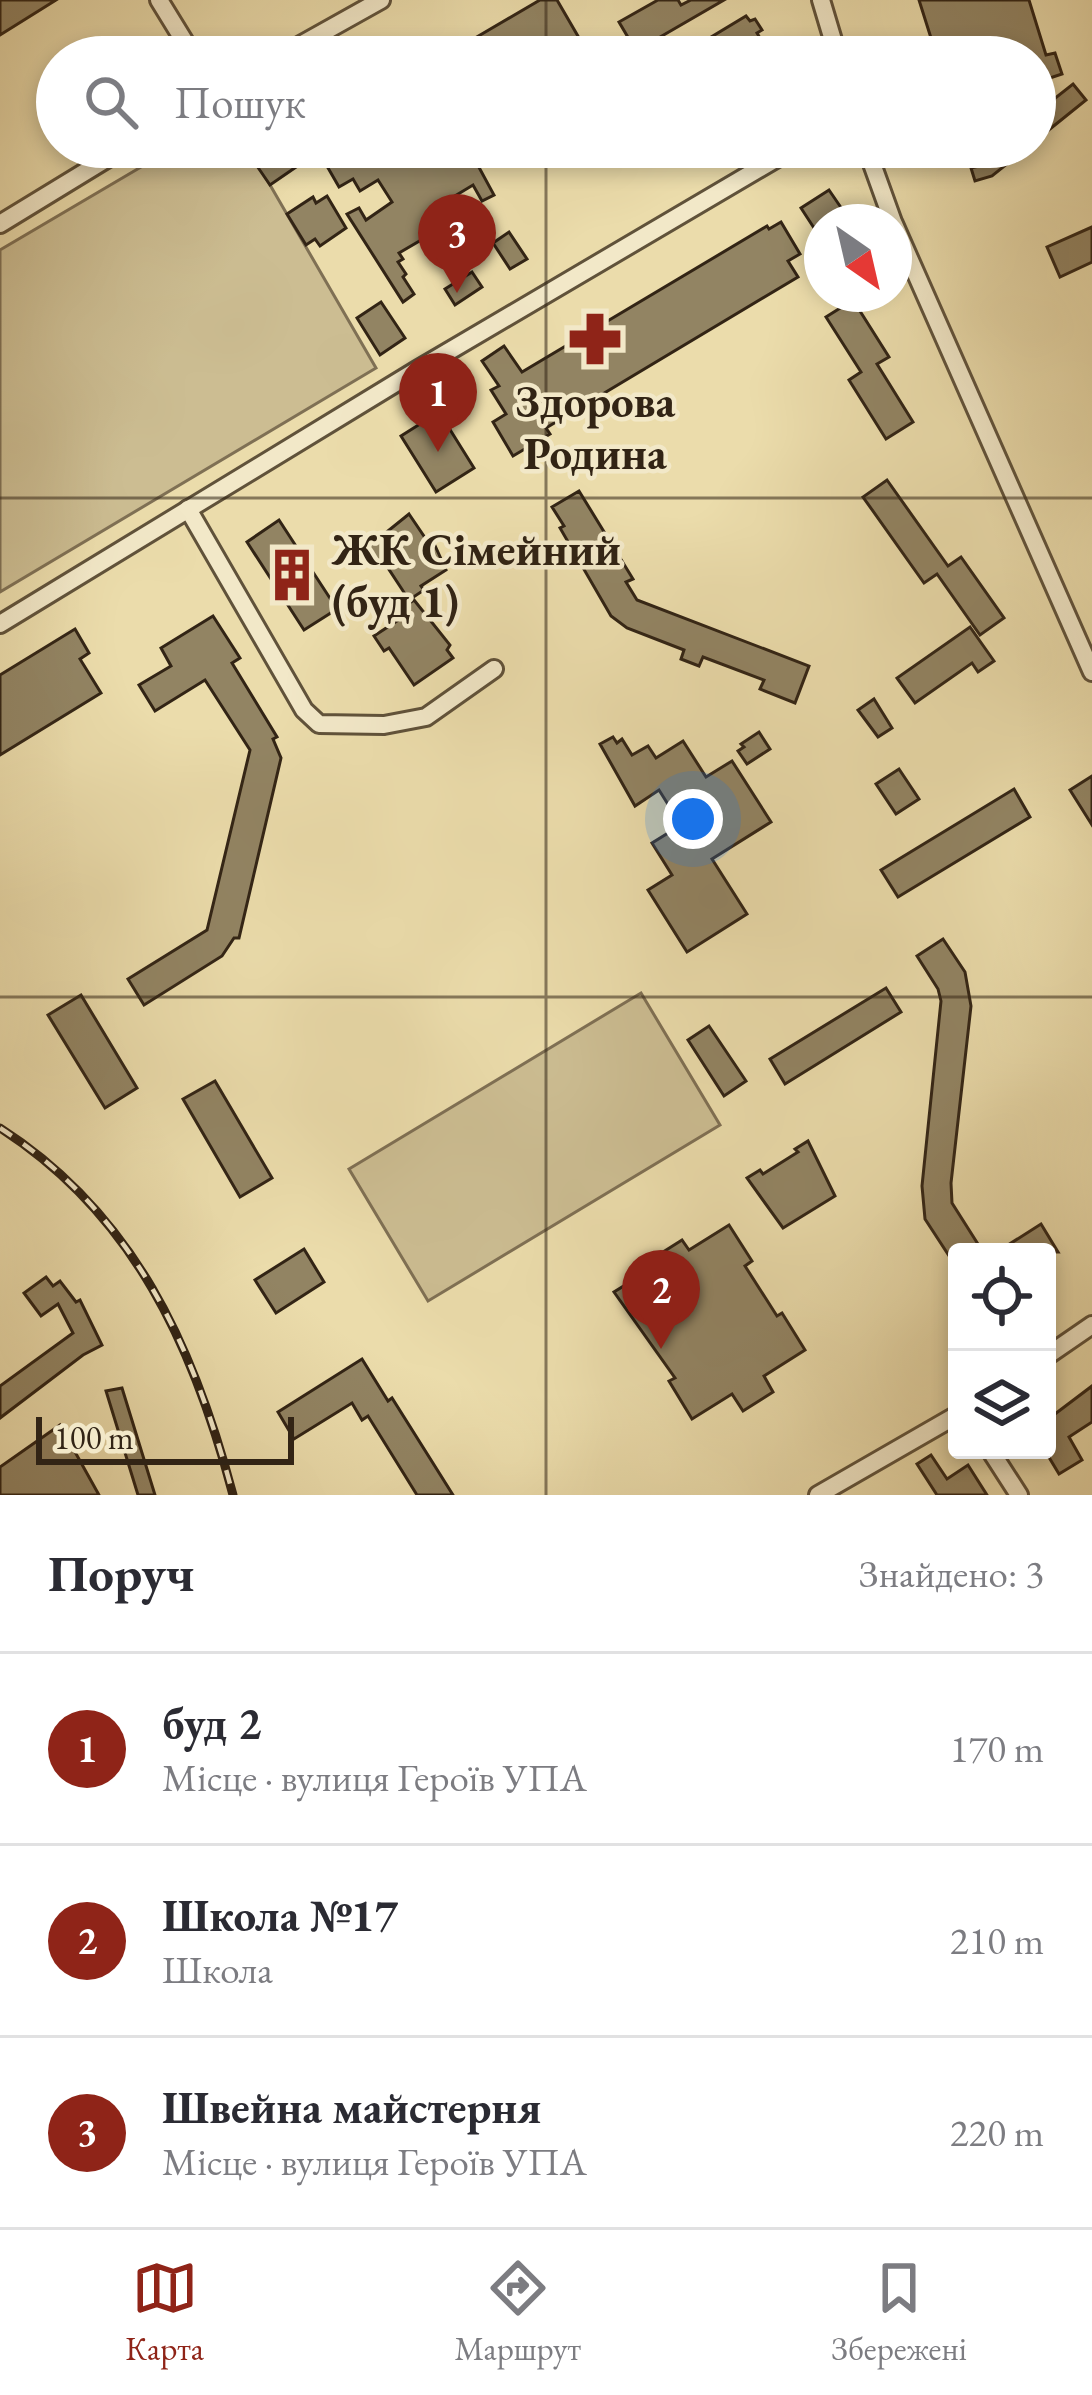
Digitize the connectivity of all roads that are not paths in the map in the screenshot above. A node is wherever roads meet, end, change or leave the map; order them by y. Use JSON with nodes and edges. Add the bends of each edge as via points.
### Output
{"nodes":[{"id":1,"x":159,"y":0,"type":"edge"},
{"id":2,"x":381,"y":0,"type":"edge"},
{"id":3,"x":821,"y":0,"type":"edge"},
{"id":4,"x":181,"y":36,"type":"edge"},
{"id":5,"x":317,"y":36,"type":"edge"},
{"id":6,"x":832,"y":36,"type":"edge"},
{"id":7,"x":92,"y":168,"type":"edge"},
{"id":8,"x":761,"y":168,"type":"edge"},
{"id":9,"x":874,"y":168,"type":"edge"},
{"id":10,"x":887,"y":204,"type":"edge"},
{"id":11,"x":0,"y":224,"type":"edge"},
{"id":12,"x":912,"y":264,"type":"edge"},
{"id":13,"x":188,"y":509,"type":"junction"},
{"id":14,"x":0,"y":624,"type":"edge"},
{"id":15,"x":494,"y":669,"type":"dead end"},
{"id":16,"x":1092,"y":673,"type":"edge"},
{"id":17,"x":1092,"y":1325,"type":"edge"},
{"id":18,"x":1053,"y":1351,"type":"edge"},
{"id":19,"x":948,"y":1420,"type":"edge"},
{"id":20,"x":996,"y":1459,"type":"edge"},
{"id":21,"x":818,"y":1495,"type":"edge"},
{"id":22,"x":1019,"y":1495,"type":"edge"}],
"edges":[{"from":1,"to":4,"type":"street"},
{"from":2,"to":5,"type":"street"},
{"from":3,"to":6,"type":"street"},
{"from":7,"to":11,"type":"street"},
{"from":8,"to":13,"type":"street"},
{"from":9,"to":10,"type":"street"},
{"from":12,"to":16,"type":"street"},
{"from":13,"to":14,"type":"street"},
{"from":13,"to":15,"type":"street","via":[[319,724],[426,717]]},
{"from":17,"to":18,"type":"street"},
{"from":19,"to":21,"type":"street"},
{"from":20,"to":22,"type":"street"}]}
